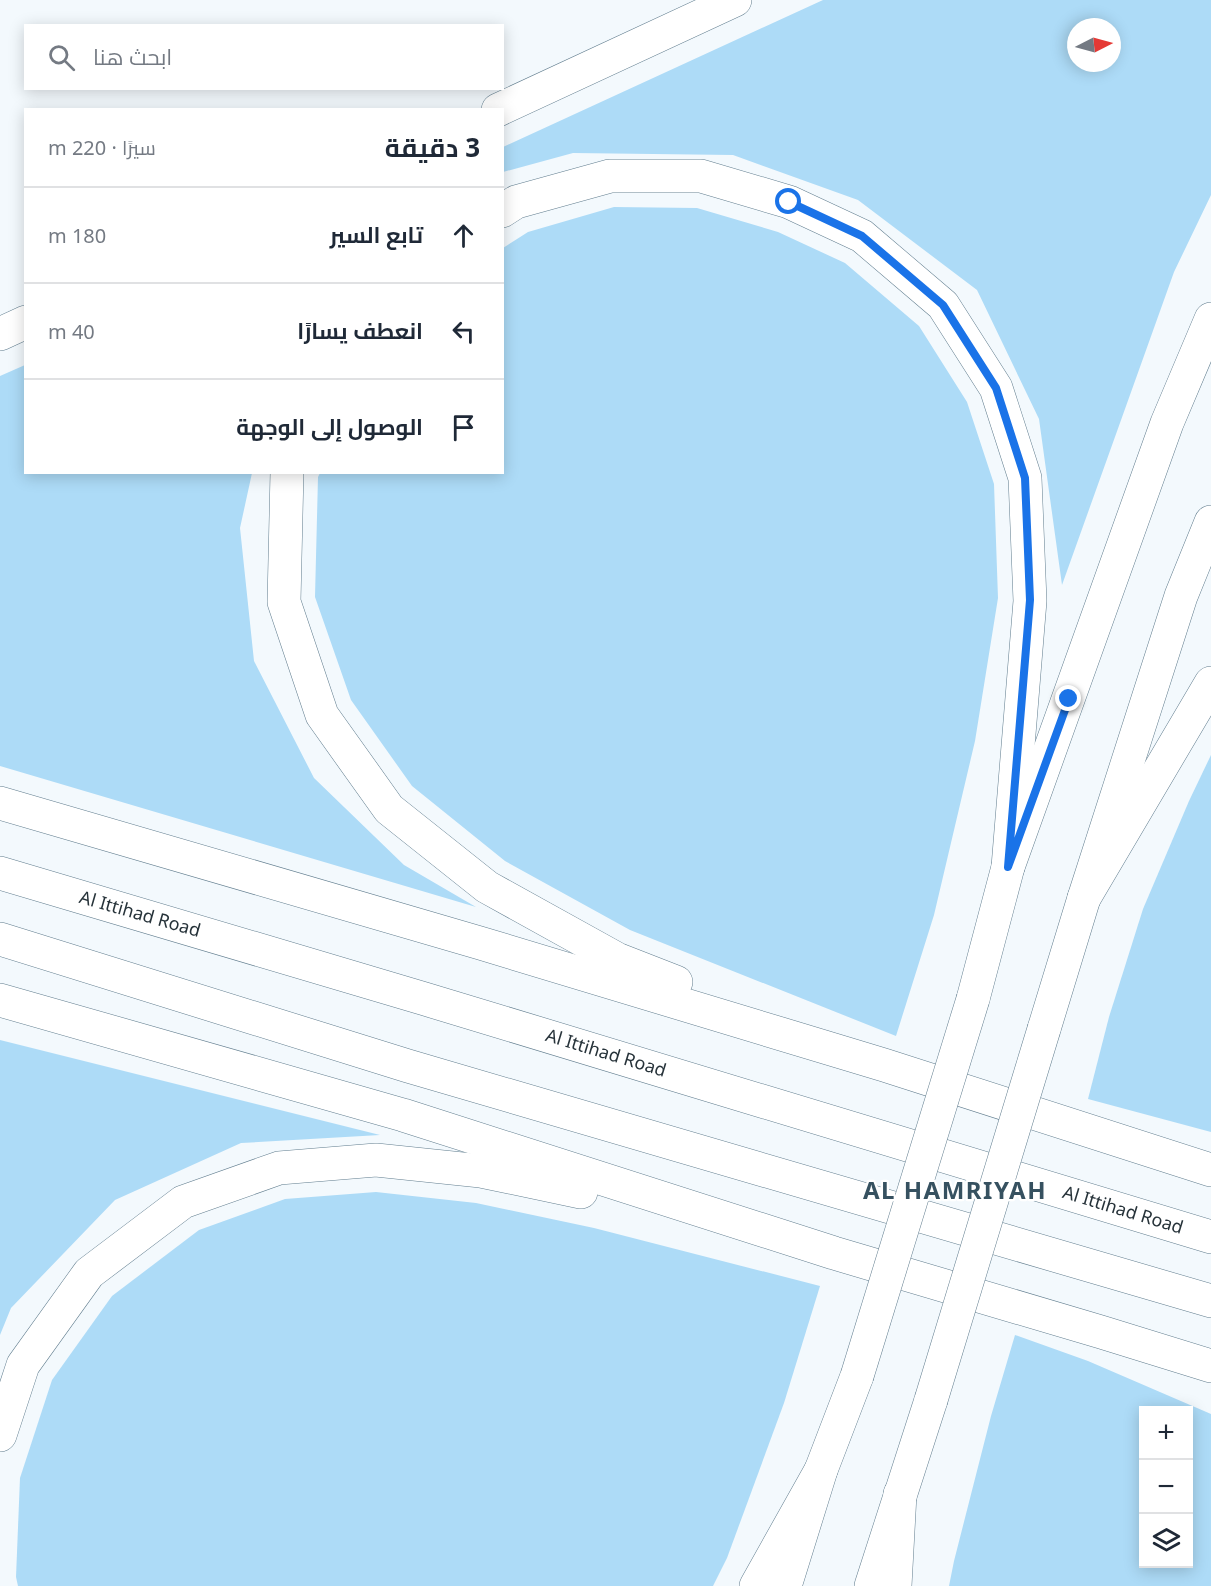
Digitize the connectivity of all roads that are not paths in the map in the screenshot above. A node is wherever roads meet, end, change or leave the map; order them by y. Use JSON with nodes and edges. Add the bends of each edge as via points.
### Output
{"nodes":[{"id":1,"x":735,"y":0,"type":"edge"},
{"id":2,"x":502,"y":108,"type":"edge"},
{"id":3,"x":504,"y":210,"type":"edge"},
{"id":4,"x":1211,"y":319,"type":"edge"},
{"id":5,"x":24,"y":323,"type":"edge"},
{"id":6,"x":0,"y":334,"type":"edge"},
{"id":7,"x":287,"y":474,"type":"edge"},
{"id":8,"x":1211,"y":522,"type":"edge"},
{"id":9,"x":1211,"y":683,"type":"edge"},
{"id":10,"x":0,"y":802,"type":"edge"},
{"id":11,"x":1008,"y":867,"type":"junction"},
{"id":12,"x":0,"y":873,"type":"edge"},
{"id":13,"x":1084,"y":898,"type":"junction"},
{"id":14,"x":0,"y":939,"type":"edge"},
{"id":15,"x":0,"y":1000,"type":"edge"},
{"id":16,"x":884,"y":1065,"type":"junction"},
{"id":17,"x":1086,"y":1130,"type":"junction"},
{"id":18,"x":1211,"y":1163,"type":"edge"},
{"id":19,"x":1211,"y":1170,"type":"edge"},
{"id":20,"x":1211,"y":1237,"type":"edge"},
{"id":21,"x":834,"y":1253,"type":"junction"},
{"id":22,"x":1211,"y":1301,"type":"edge"},
{"id":23,"x":1101,"y":1332,"type":"junction"},
{"id":24,"x":1211,"y":1366,"type":"edge"},
{"id":25,"x":1211,"y":1379,"type":"edge"},
{"id":26,"x":0,"y":1435,"type":"edge"},
{"id":27,"x":821,"y":1470,"type":"junction"},
{"id":28,"x":900,"y":1494,"type":"junction"},
{"id":29,"x":756,"y":1586,"type":"edge"},
{"id":30,"x":785,"y":1586,"type":"edge"},
{"id":31,"x":871,"y":1586,"type":"edge"},
{"id":32,"x":895,"y":1586,"type":"edge"}],
"edges":[{"from":1,"to":2,"type":"main road"},
{"from":3,"to":11,"type":"main road","via":[[516,202],[610,176],[701,176],[789,202],[862,236],[943,305],[996,388],[1025,478],[1030,600]]},
{"from":4,"to":11,"type":"main road","via":[[1167,423]]},
{"from":5,"to":6,"type":"main road"},
{"from":7,"to":16,"type":"main road","via":[[284,602],[322,715],[389,809],[487,887],[617,958]]},
{"from":8,"to":13,"type":"main road","via":[[1181,596]]},
{"from":9,"to":13,"type":"main road"},
{"from":10,"to":16,"type":"main road"},
{"from":11,"to":27,"type":"main road","bridge":true,"via":[[973,999],[857,1376]]},
{"from":12,"to":20,"type":"main road","name":"Al Ittihad Road"},
{"from":13,"to":28,"type":"main road","bridge":true},
{"from":14,"to":22,"type":"main road","via":[[408,1066]]},
{"from":15,"to":21,"type":"main road","via":[[403,1116]]},
{"from":16,"to":17,"type":"main road"},
{"from":17,"to":18,"type":"main road"},
{"from":17,"to":19,"type":"main road"},
{"from":21,"to":23,"type":"main road"},
{"from":21,"to":26,"type":"main road","via":[[481,1171],[376,1160],[279,1168],[183,1202],[89,1273],[23,1365]]},
{"from":23,"to":24,"type":"main road"},
{"from":23,"to":25,"type":"main road"},
{"from":27,"to":29,"type":"main road"},
{"from":27,"to":30,"type":"main road"},
{"from":28,"to":31,"type":"main road"},
{"from":28,"to":32,"type":"main road"}]}
